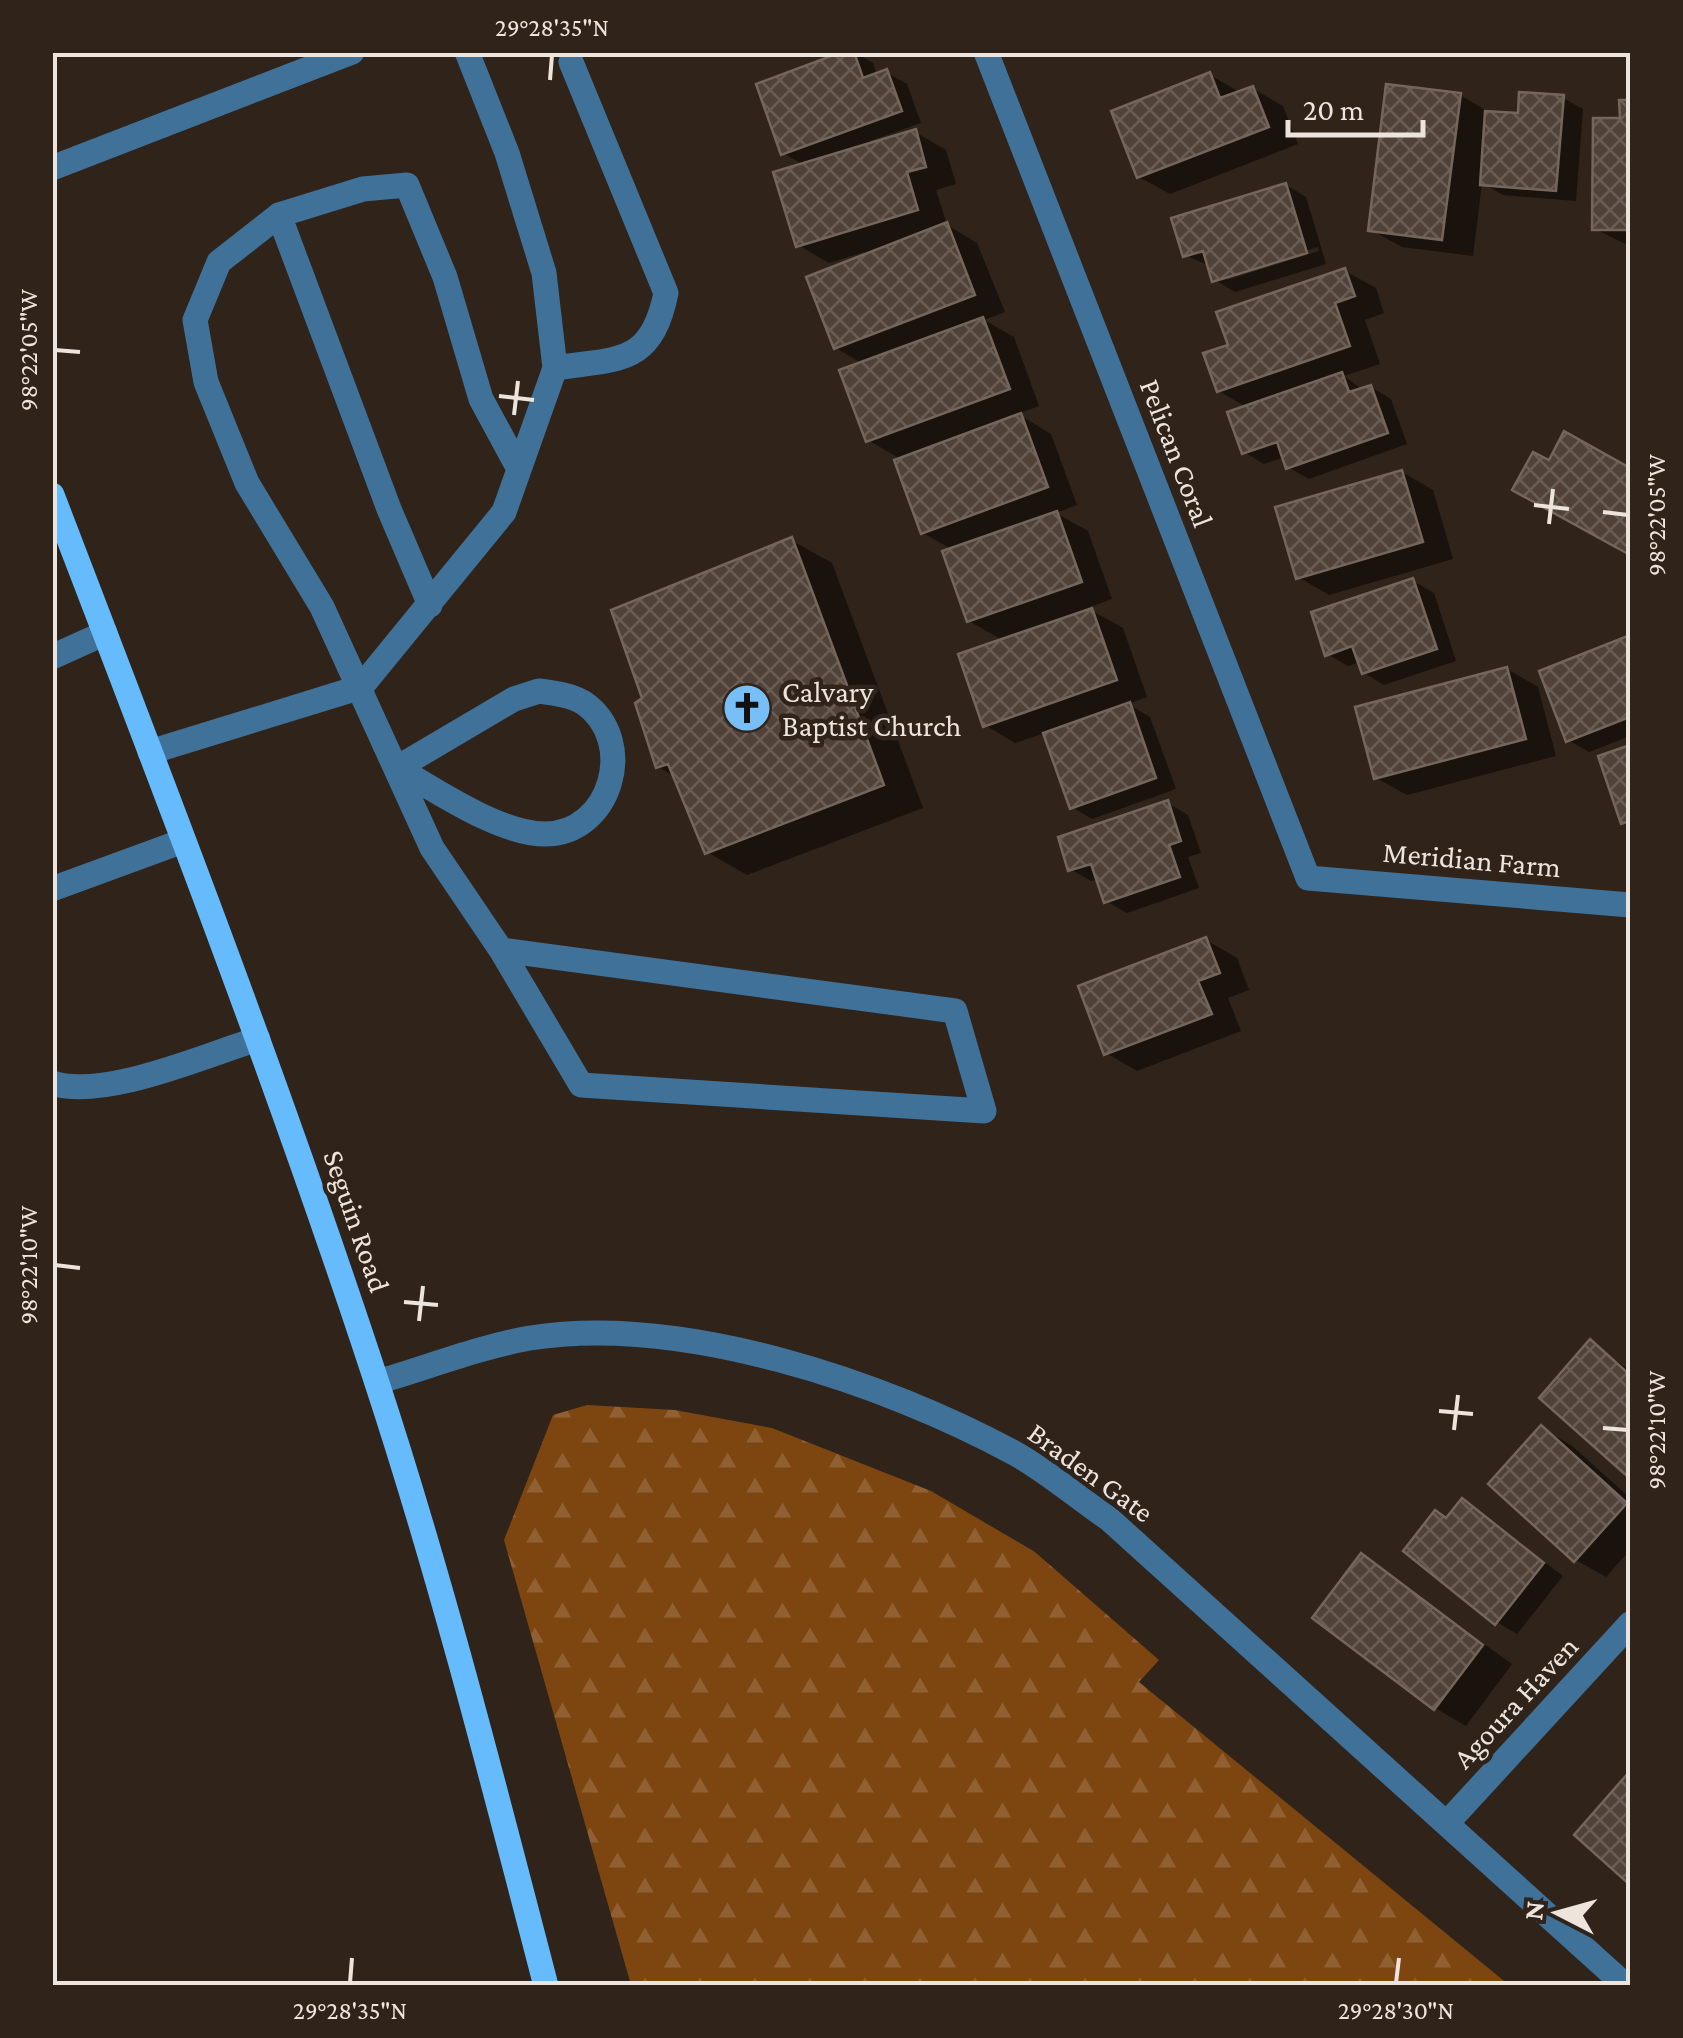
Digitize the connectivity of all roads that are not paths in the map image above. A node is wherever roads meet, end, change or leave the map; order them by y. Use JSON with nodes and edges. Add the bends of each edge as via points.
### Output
{"nodes":[{"id":1,"x":352,"y":52,"type":"edge"},
{"id":2,"x":467,"y":52,"type":"edge"},
{"id":3,"x":986,"y":52,"type":"edge"},
{"id":4,"x":571,"y":62,"type":"dead end"},
{"id":5,"x":52,"y":168,"type":"edge"},
{"id":6,"x":279,"y":214,"type":"junction"},
{"id":7,"x":555,"y":368,"type":"junction"},
{"id":8,"x":519,"y":469,"type":"junction"},
{"id":9,"x":52,"y":494,"type":"edge"},
{"id":10,"x":430,"y":605,"type":"junction"},
{"id":11,"x":105,"y":633,"type":"junction"},
{"id":12,"x":52,"y":657,"type":"edge"},
{"id":13,"x":361,"y":687,"type":"junction"},
{"id":14,"x":150,"y":752,"type":"junction"},
{"id":15,"x":397,"y":768,"type":"junction"},
{"id":16,"x":183,"y":841,"type":"junction"},
{"id":17,"x":1308,"y":878,"type":"joint"},
{"id":18,"x":52,"y":889,"type":"edge"},
{"id":19,"x":1630,"y":905,"type":"edge"},
{"id":20,"x":501,"y":950,"type":"junction"},
{"id":21,"x":258,"y":1039,"type":"junction"},
{"id":22,"x":52,"y":1084,"type":"edge"},
{"id":23,"x":376,"y":1382,"type":"junction"},
{"id":24,"x":1630,"y":1624,"type":"edge"},
{"id":25,"x":1447,"y":1823,"type":"junction"},
{"id":26,"x":546,"y":1986,"type":"edge"},
{"id":27,"x":1626,"y":1986,"type":"edge"}],
"edges":[{"from":1,"to":5,"type":"street"},
{"from":2,"to":7,"type":"street","via":[[544,274]]},
{"from":3,"to":17,"type":"street","name":"Pelican Coral"},
{"from":4,"to":7,"type":"street","via":[[666,294],[659,326],[645,347]]},
{"from":6,"to":8,"type":"street","via":[[362,189],[407,184],[444,277],[480,399]]},
{"from":6,"to":10,"type":"street"},
{"from":6,"to":13,"type":"street","via":[[218,262],[195,320],[206,382],[246,484],[322,607]]},
{"from":7,"to":8,"type":"street"},
{"from":8,"to":10,"type":"street","via":[[504,512]]},
{"from":9,"to":11,"type":"main road","name":"Seguin Road"},
{"from":10,"to":13,"type":"street"},
{"from":11,"to":12,"type":"street"},
{"from":11,"to":14,"type":"main road","name":"Seguin Road"},
{"from":13,"to":14,"type":"street"},
{"from":13,"to":15,"type":"street"},
{"from":14,"to":16,"type":"main road","name":"Seguin Road"},
{"from":15,"to":15,"type":"street","via":[[462,805],[543,834],[570,830],[586,819],[601,804],[616,766],[600,720],[584,704],[539,691]]},
{"from":15,"to":20,"type":"street","via":[[432,848]]},
{"from":16,"to":18,"type":"street"},
{"from":16,"to":21,"type":"main road","name":"Seguin Road"},
{"from":17,"to":19,"type":"street","name":"Meridian Farm"},
{"from":20,"to":20,"type":"street","via":[[581,1086],[984,1111],[955,1011]]},
{"from":21,"to":22,"type":"street","via":[[125,1080]]},
{"from":21,"to":23,"type":"main road","name":"Seguin Road"},
{"from":23,"to":25,"type":"street","name":"Braden Gate","via":[[529,1338],[621,1332],[758,1352],[924,1410],[1018,1455],[1109,1519]]},
{"from":23,"to":26,"type":"main road","name":"Seguin Road"},
{"from":24,"to":25,"type":"street","name":"Agoura Haven"},
{"from":25,"to":27,"type":"street","name":"Braden Gate"}]}
